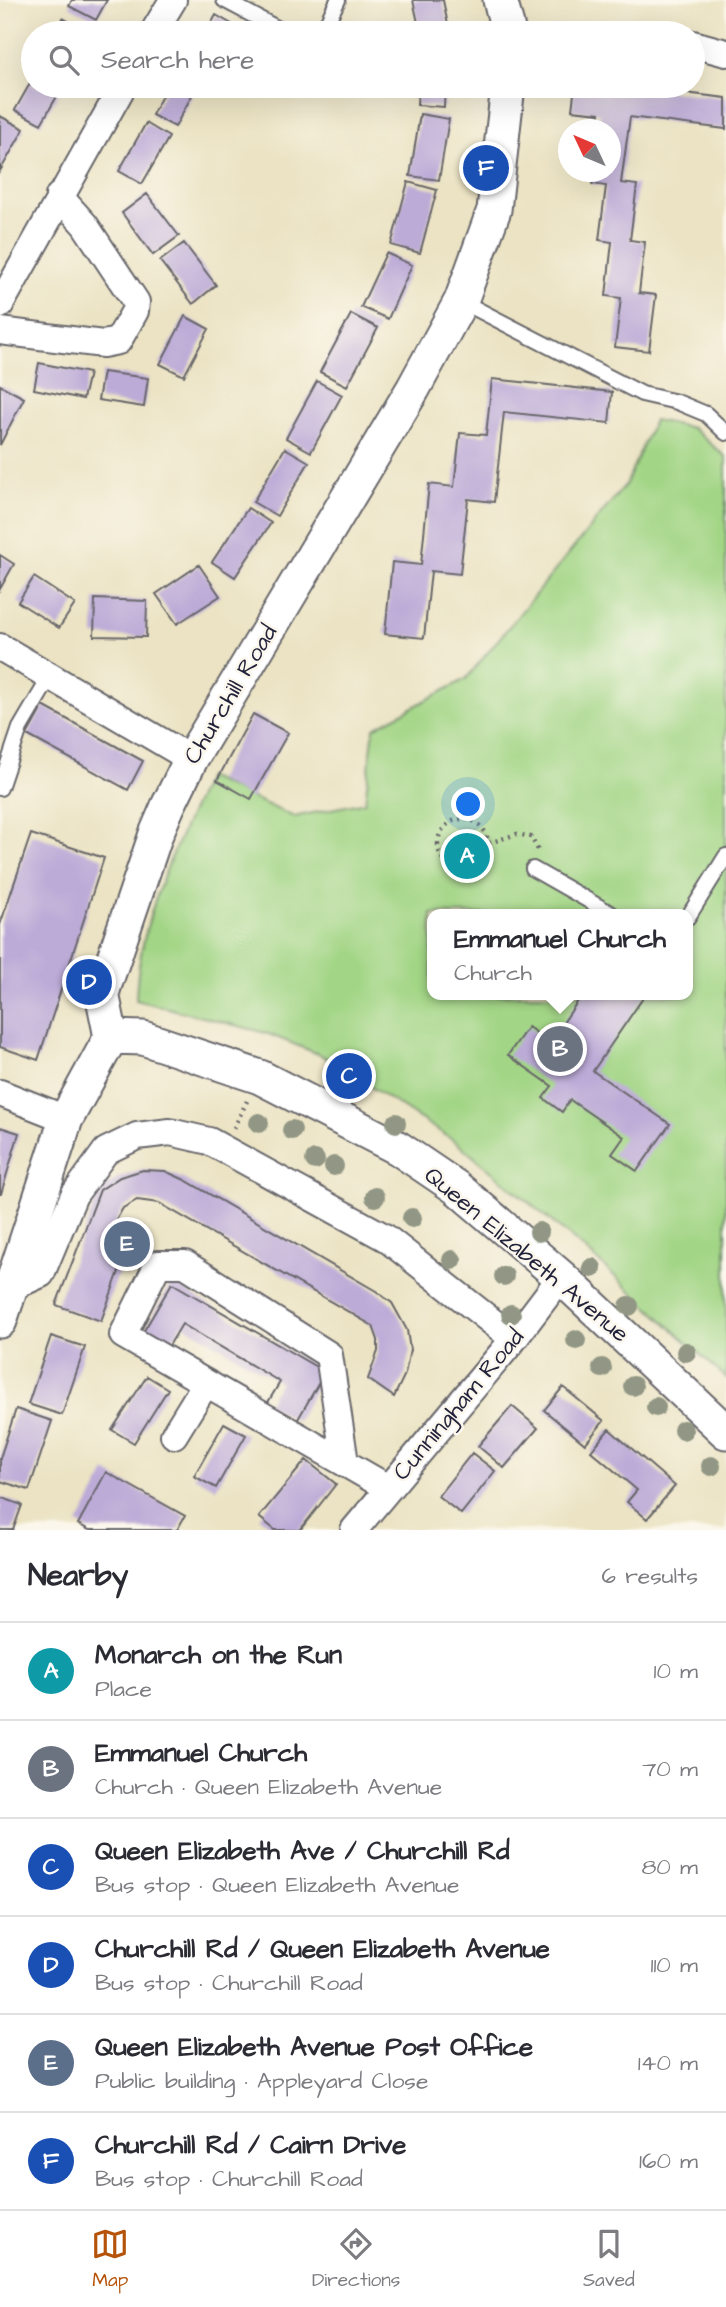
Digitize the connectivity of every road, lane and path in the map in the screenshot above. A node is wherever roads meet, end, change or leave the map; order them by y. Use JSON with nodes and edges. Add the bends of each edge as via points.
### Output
{"nodes":[{"id":1,"x":173,"y":0,"type":"edge"},
{"id":2,"x":224,"y":0,"type":"edge"},
{"id":3,"x":338,"y":0,"type":"edge"},
{"id":4,"x":500,"y":0,"type":"edge"},
{"id":5,"x":160,"y":21,"type":"edge"},
{"id":6,"x":263,"y":21,"type":"edge"},
{"id":7,"x":328,"y":21,"type":"edge"},
{"id":8,"x":506,"y":21,"type":"edge"},
{"id":9,"x":705,"y":47,"type":"edge"},
{"id":10,"x":726,"y":53,"type":"edge"},
{"id":11,"x":116,"y":98,"type":"edge"},
{"id":12,"x":507,"y":98,"type":"edge"},
{"id":13,"x":59,"y":196,"type":"junction"},
{"id":14,"x":461,"y":301,"type":"junction"},
{"id":15,"x":0,"y":305,"type":"edge"},
{"id":16,"x":0,"y":331,"type":"edge"},
{"id":17,"x":726,"y":433,"type":"edge"},
{"id":18,"x":0,"y":647,"type":"edge"},
{"id":19,"x":50,"y":677,"type":"junction"},
{"id":20,"x":191,"y":760,"type":"junction"},
{"id":21,"x":0,"y":788,"type":"edge"},
{"id":22,"x":489,"y":843,"type":"junction"},
{"id":23,"x":726,"y":856,"type":"edge"},
{"id":24,"x":533,"y":869,"type":"joint"},
{"id":25,"x":603,"y":909,"type":"edge"},
{"id":26,"x":693,"y":909,"type":"edge"},
{"id":27,"x":111,"y":1037,"type":"junction"},
{"id":28,"x":260,"y":1077,"type":"junction"},
{"id":29,"x":0,"y":1093,"type":"edge"},
{"id":30,"x":66,"y":1119,"type":"junction"},
{"id":31,"x":224,"y":1149,"type":"junction"},
{"id":32,"x":561,"y":1277,"type":"junction"},
{"id":33,"x":10,"y":1288,"type":"junction"},
{"id":34,"x":0,"y":1321,"type":"edge"},
{"id":35,"x":514,"y":1339,"type":"junction"},
{"id":36,"x":206,"y":1383,"type":"junction"},
{"id":37,"x":726,"y":1432,"type":"edge"},
{"id":38,"x":174,"y":1435,"type":"dead end"},
{"id":39,"x":345,"y":1463,"type":"junction"},
{"id":40,"x":388,"y":1488,"type":"junction"},
{"id":41,"x":354,"y":1530,"type":"edge"}],
"edges":[{"from":1,"to":5,"type":"street"},
{"from":2,"to":6,"type":"lane"},
{"from":3,"to":7,"type":"lane"},
{"from":4,"to":8,"type":"street"},
{"from":9,"to":10,"type":"street"},
{"from":11,"to":13,"type":"street"},
{"from":12,"to":14,"type":"street","name":"Churchill Road","via":[[494,210]]},
{"from":13,"to":15,"type":"street"},
{"from":13,"to":16,"type":"street","via":[[85,225],[135,302],[135,311],[118,341],[103,344]]},
{"from":14,"to":17,"type":"lane","via":[[642,394],[706,414]]},
{"from":14,"to":20,"type":"street","name":"Churchill Road"},
{"from":18,"to":19,"type":"street"},
{"from":19,"to":20,"type":"street"},
{"from":19,"to":21,"type":"lane","via":[[20,727]]},
{"from":20,"to":27,"type":"street","name":"Churchill Road","via":[[156,834],[102,993]]},
{"from":22,"to":22,"type":"path","via":[[479,823],[469,818],[448,824],[438,843],[445,862],[464,869],[482,861]]},
{"from":22,"to":24,"type":"path","via":[[517,834],[531,837],[539,853]]},
{"from":23,"to":26,"type":"lane"},
{"from":24,"to":25,"type":"lane"},
{"from":27,"to":28,"type":"street","name":"Queen Elizabeth Avenue","via":[[143,1038]]},
{"from":27,"to":30,"type":"street"},
{"from":28,"to":31,"type":"path"},
{"from":28,"to":32,"type":"street","name":"Queen Elizabeth Avenue","via":[[398,1148],[457,1188]]},
{"from":29,"to":30,"type":"street"},
{"from":30,"to":33,"type":"street"},
{"from":31,"to":33,"type":"street","via":[[170,1132],[137,1136],[106,1150],[74,1195],[41,1274]]},
{"from":31,"to":35,"type":"street","via":[[386,1238]]},
{"from":32,"to":35,"type":"street","name":"Cunningham Road"},
{"from":32,"to":37,"type":"street","name":"Queen Elizabeth Avenue"},
{"from":33,"to":34,"type":"street"},
{"from":35,"to":40,"type":"street","name":"Cunningham Road"},
{"from":36,"to":38,"type":"street"},
{"from":36,"to":39,"type":"street"},
{"from":36,"to":39,"type":"street","via":[[123,1335],[158,1264],[185,1264],[328,1355]]},
{"from":39,"to":40,"type":"street"},
{"from":40,"to":41,"type":"street","name":"Cunningham Road"}]}
